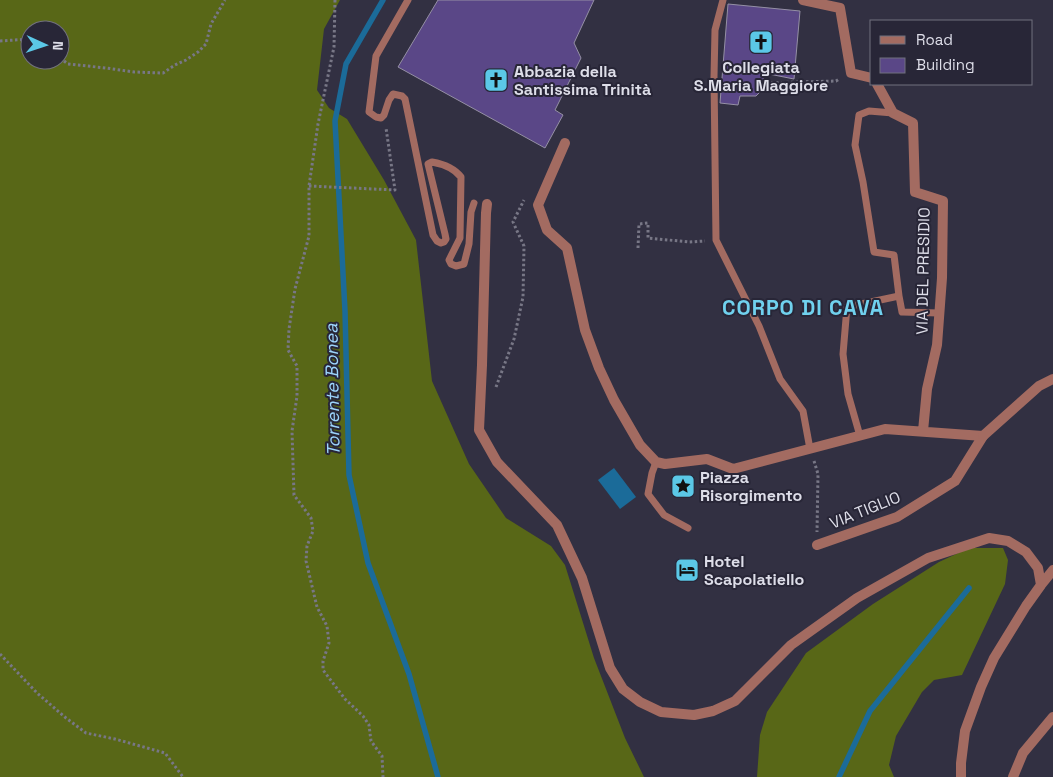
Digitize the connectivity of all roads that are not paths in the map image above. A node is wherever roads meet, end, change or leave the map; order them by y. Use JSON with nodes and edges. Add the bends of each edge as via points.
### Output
{"nodes":[{"id":1,"x":408,"y":0,"type":"edge"},
{"id":2,"x":723,"y":0,"type":"edge"},
{"id":3,"x":802,"y":0,"type":"edge"},
{"id":4,"x":870,"y":78,"type":"edge"},
{"id":5,"x":878,"y":85,"type":"edge"},
{"id":6,"x":892,"y":113,"type":"junction"},
{"id":7,"x":565,"y":143,"type":"dead end"},
{"id":8,"x":474,"y":203,"type":"dead end"},
{"id":9,"x":487,"y":204,"type":"dead end"},
{"id":10,"x":899,"y":296,"type":"junction"},
{"id":11,"x":939,"y":313,"type":"junction"},
{"id":12,"x":1053,"y":379,"type":"edge"},
{"id":13,"x":923,"y":431,"type":"junction"},
{"id":14,"x":860,"y":436,"type":"junction"},
{"id":15,"x":983,"y":436,"type":"junction"},
{"id":16,"x":810,"y":450,"type":"junction"},
{"id":17,"x":656,"y":462,"type":"junction"},
{"id":18,"x":688,"y":528,"type":"dead end"},
{"id":19,"x":817,"y":545,"type":"road end"},
{"id":20,"x":1053,"y":570,"type":"edge"},
{"id":21,"x":1041,"y":585,"type":"junction"},
{"id":22,"x":1053,"y":717,"type":"edge"},
{"id":23,"x":961,"y":777,"type":"edge"},
{"id":24,"x":1013,"y":777,"type":"edge"}],
"edges":[{"from":1,"to":8,"type":"lane","via":[[376,56],[369,112],[381,118],[393,94],[405,99],[437,242],[444,242],[446,234],[428,164],[440,163],[461,177],[460,238],[449,260],[456,266],[464,264]]},
{"from":2,"to":16,"type":"lane","via":[[715,30],[716,240],[759,326],[780,379],[803,411]]},
{"from":3,"to":4,"type":"street","via":[[840,8],[851,73]]},
{"from":5,"to":6,"type":"street"},
{"from":6,"to":10,"type":"lane","via":[[869,111],[859,114],[855,145],[874,252],[894,255]]},
{"from":6,"to":11,"type":"street","name":"VIA DEL PRESIDIO","via":[[913,123],[915,192],[943,201]]},
{"from":7,"to":17,"type":"street","via":[[538,205],[547,230],[567,248],[585,330],[599,368],[640,445]]},
{"from":9,"to":21,"type":"street","via":[[479,430],[497,462],[556,525],[582,578],[610,668],[622,689],[640,702],[662,712],[694,715],[735,701],[791,644],[857,598],[928,558],[989,538],[1008,542],[1026,552],[1038,568]]},
{"from":10,"to":11,"type":"lane","via":[[902,312]]},
{"from":10,"to":14,"type":"lane","via":[[847,307],[843,354],[848,394]]},
{"from":11,"to":13,"type":"street","name":"VIA DEL PRESIDIO"},
{"from":12,"to":15,"type":"street","name":"VIA TIGLIO","via":[[1039,386]]},
{"from":13,"to":14,"type":"street","via":[[885,430]]},
{"from":13,"to":15,"type":"street"},
{"from":14,"to":16,"type":"street"},
{"from":15,"to":19,"type":"street","name":"VIA TIGLIO","via":[[955,482],[897,517]]},
{"from":16,"to":17,"type":"street","via":[[732,469],[707,459],[665,464]]},
{"from":17,"to":18,"type":"lane","via":[[648,494],[664,515]]},
{"from":20,"to":21,"type":"street"},
{"from":21,"to":23,"type":"street","via":[[994,658],[981,687],[966,731],[960,763]]},
{"from":22,"to":24,"type":"street","via":[[1023,753]]}]}
